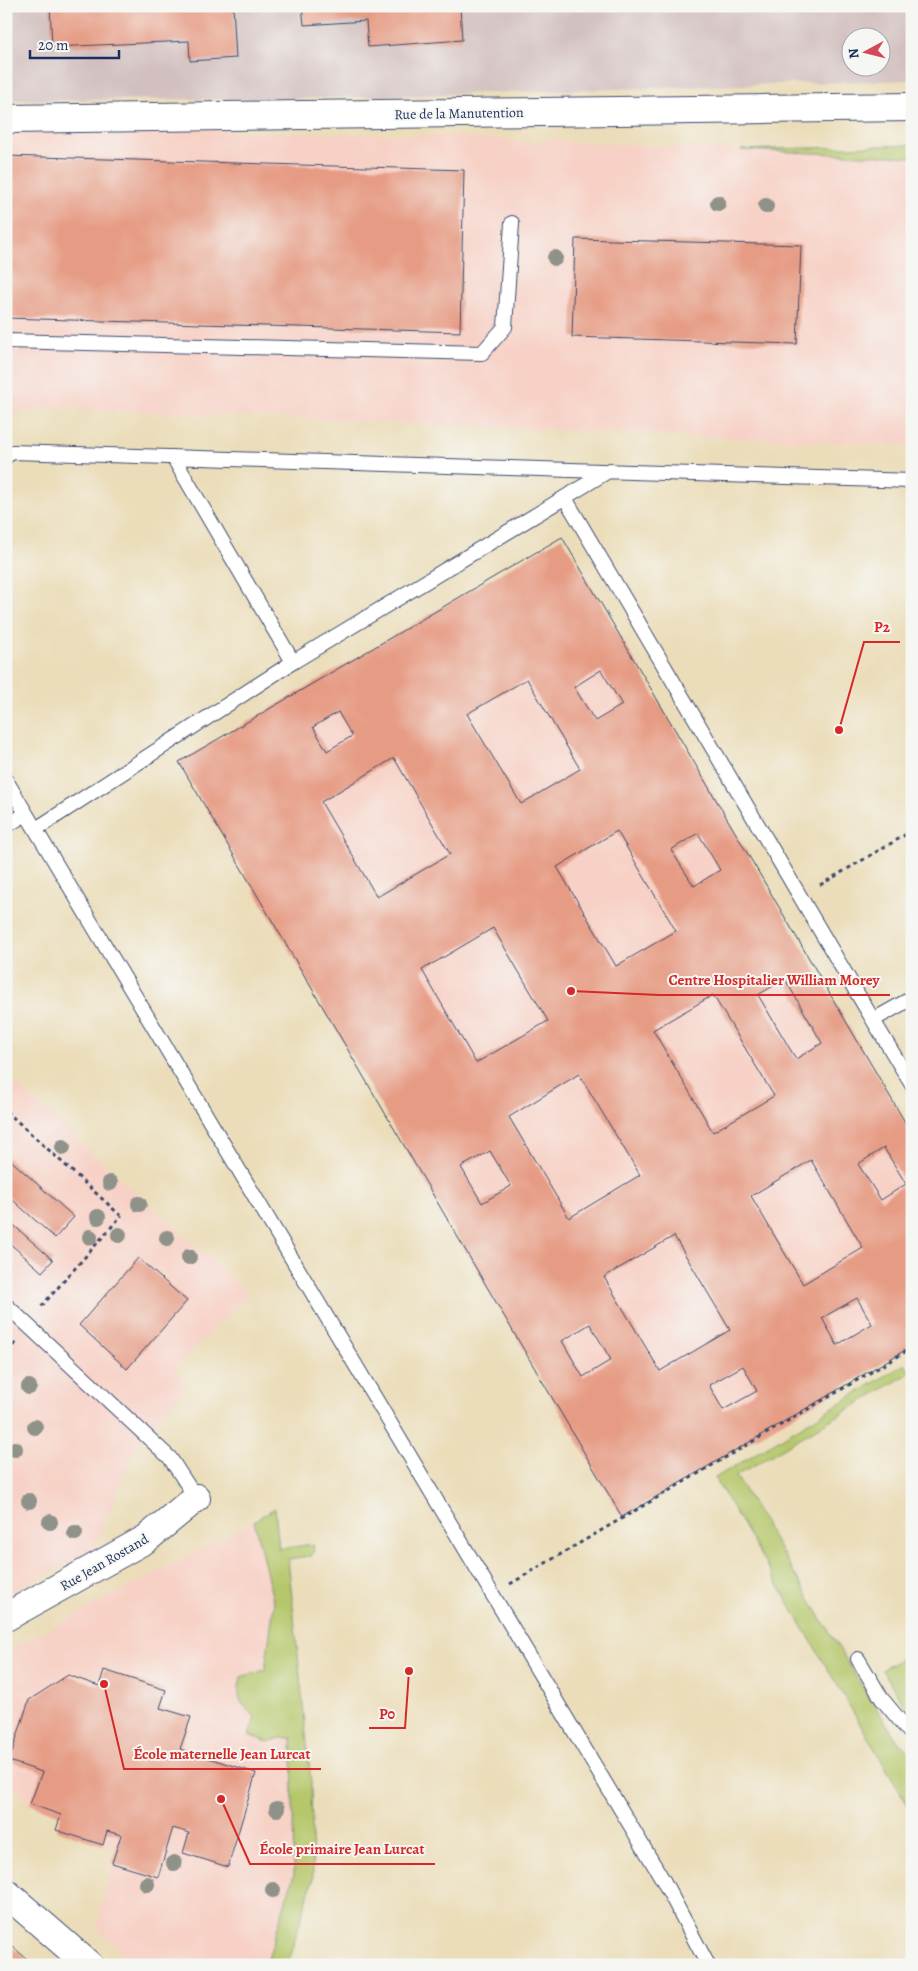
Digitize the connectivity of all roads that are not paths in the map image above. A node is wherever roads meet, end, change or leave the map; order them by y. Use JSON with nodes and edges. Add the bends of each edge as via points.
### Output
{"nodes":[{"id":1,"x":912,"y":107,"type":"edge"},
{"id":2,"x":6,"y":119,"type":"edge"},
{"id":3,"x":512,"y":222,"type":"dead end"},
{"id":4,"x":6,"y":341,"type":"edge"},
{"id":5,"x":6,"y":456,"type":"edge"},
{"id":6,"x":173,"y":457,"type":"junction"},
{"id":7,"x":610,"y":470,"type":"junction"},
{"id":8,"x":912,"y":481,"type":"edge"},
{"id":9,"x":565,"y":498,"type":"junction"},
{"id":10,"x":293,"y":662,"type":"junction"},
{"id":11,"x":6,"y":780,"type":"edge"},
{"id":12,"x":26,"y":814,"type":"junction"},
{"id":13,"x":6,"y":826,"type":"edge"},
{"id":14,"x":36,"y":829,"type":"junction"},
{"id":15,"x":912,"y":998,"type":"edge"},
{"id":16,"x":873,"y":1020,"type":"junction"},
{"id":17,"x":912,"y":1085,"type":"edge"},
{"id":18,"x":6,"y":1305,"type":"edge"},
{"id":19,"x":196,"y":1498,"type":"joint"},
{"id":20,"x":6,"y":1617,"type":"edge"},
{"id":21,"x":858,"y":1659,"type":"dead end"},
{"id":22,"x":912,"y":1735,"type":"edge"},
{"id":23,"x":6,"y":1893,"type":"edge"},
{"id":24,"x":89,"y":1965,"type":"edge"},
{"id":25,"x":708,"y":1965,"type":"edge"}],
"edges":[{"from":1,"to":2,"type":"street","name":"Rue de la Manutention"},
{"from":3,"to":4,"type":"lane","via":[[505,327],[482,353]]},
{"from":5,"to":6,"type":"lane","via":[[13,452]]},
{"from":6,"to":7,"type":"lane"},
{"from":6,"to":10,"type":"lane"},
{"from":7,"to":8,"type":"lane"},
{"from":7,"to":9,"type":"lane"},
{"from":9,"to":10,"type":"lane"},
{"from":9,"to":16,"type":"lane"},
{"from":10,"to":14,"type":"lane"},
{"from":11,"to":12,"type":"lane"},
{"from":12,"to":13,"type":"lane"},
{"from":12,"to":14,"type":"lane"},
{"from":14,"to":25,"type":"lane","via":[[663,1880]]},
{"from":15,"to":16,"type":"lane"},
{"from":16,"to":17,"type":"lane"},
{"from":18,"to":19,"type":"lane","via":[[170,1458]]},
{"from":19,"to":20,"type":"street","name":"Rue Jean Rostand","via":[[146,1539]]},
{"from":21,"to":22,"type":"lane","via":[[882,1699]]},
{"from":23,"to":24,"type":"street"}]}
